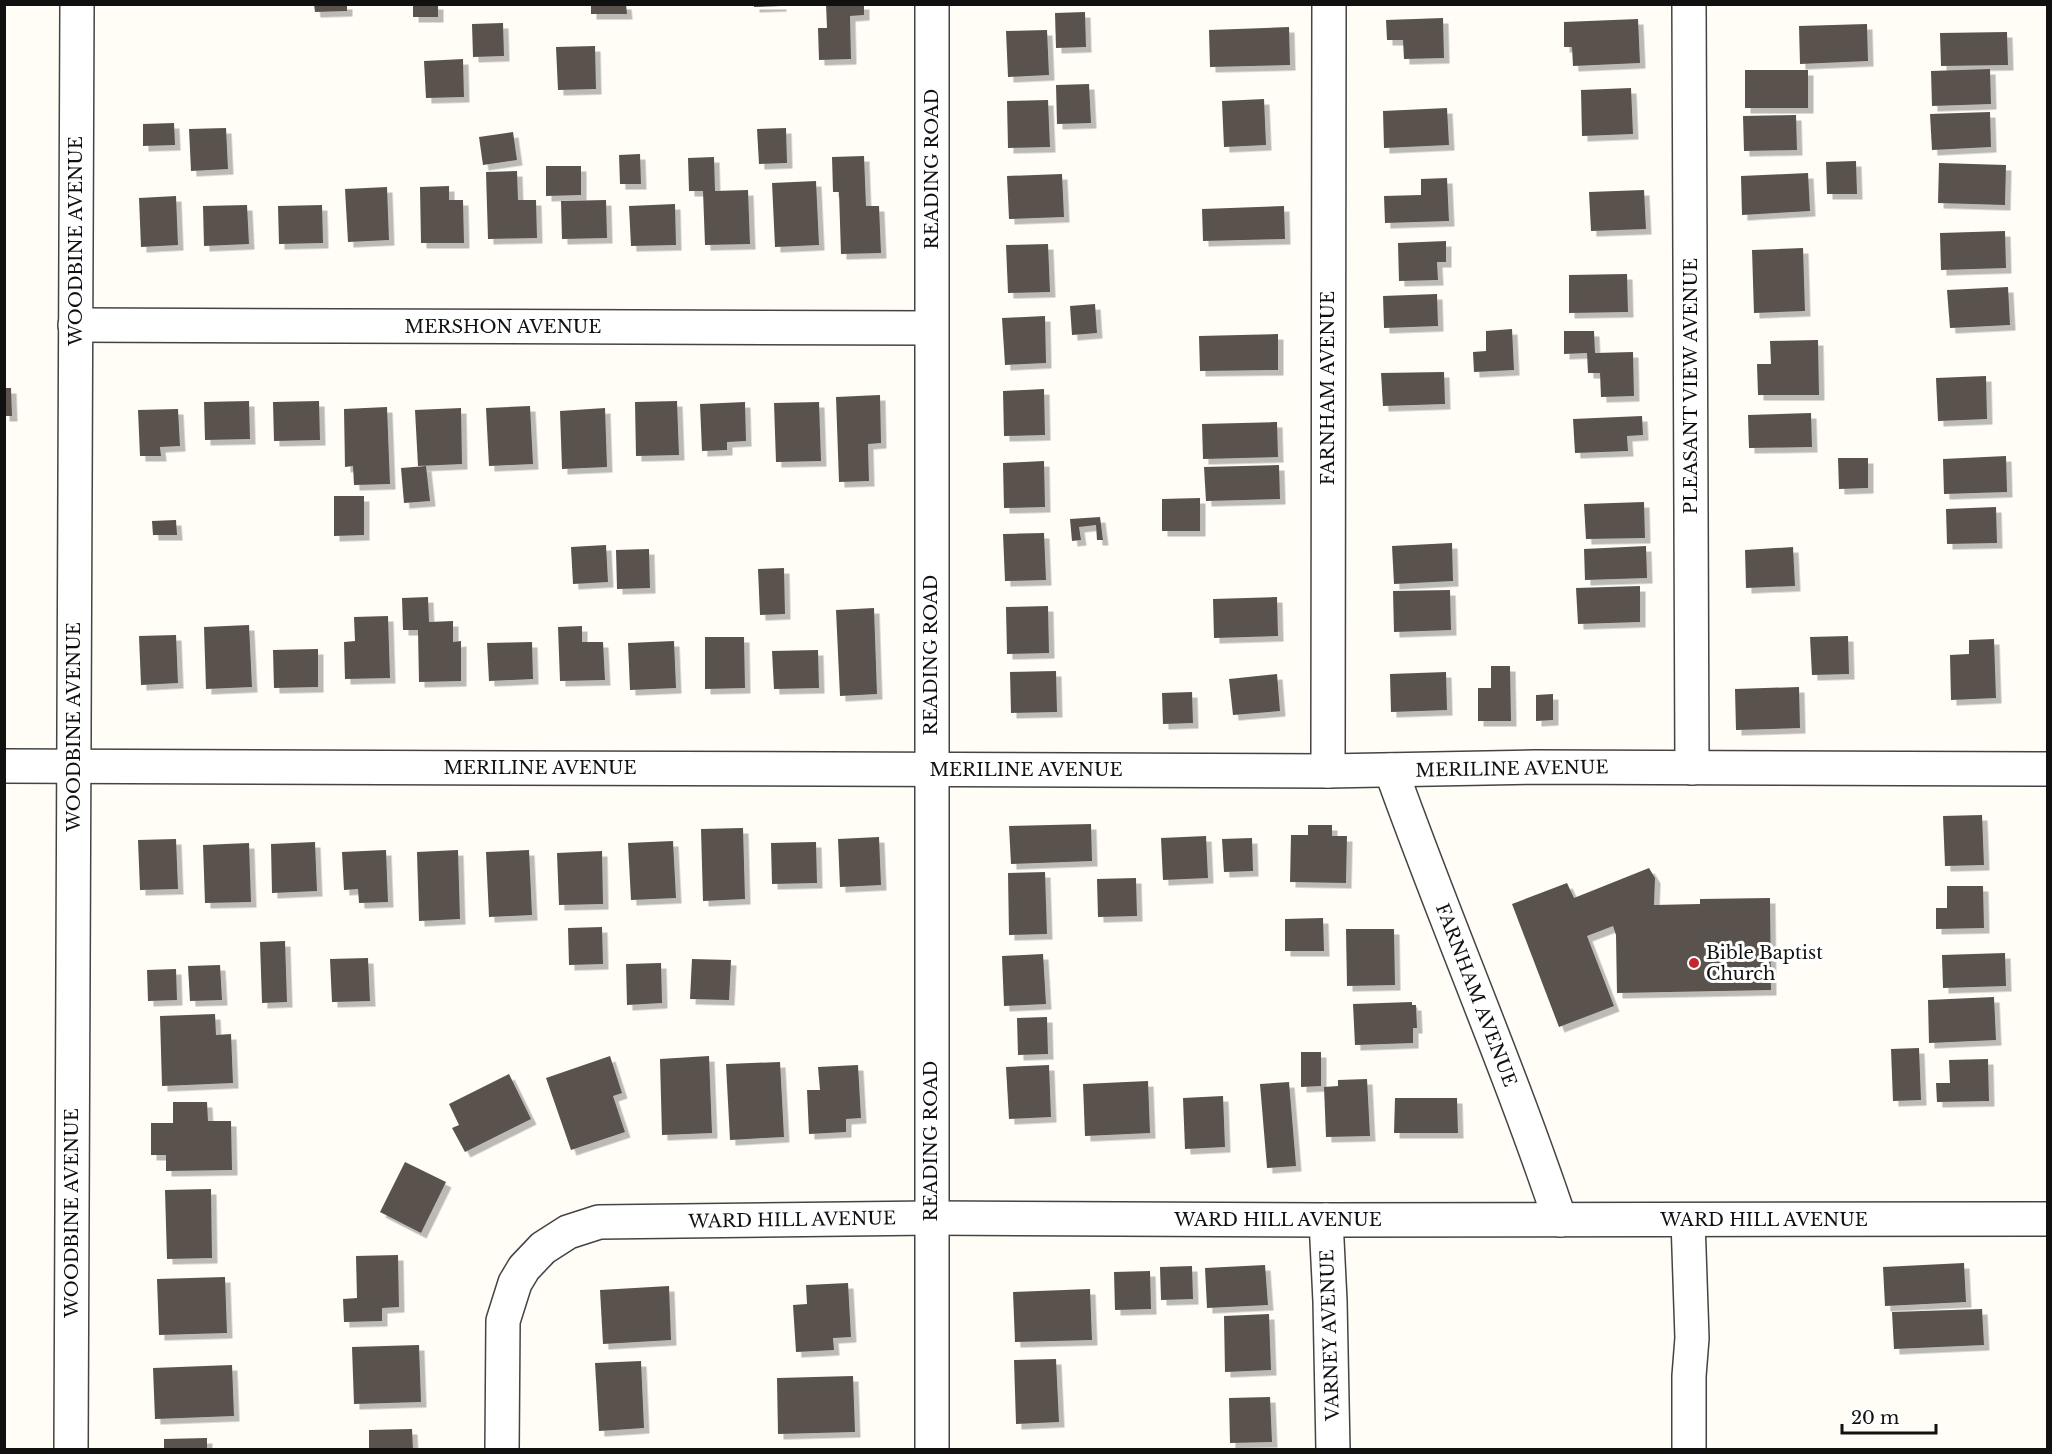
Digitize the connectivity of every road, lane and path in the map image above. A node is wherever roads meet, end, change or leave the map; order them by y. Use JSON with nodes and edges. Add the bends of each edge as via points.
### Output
{"nodes":[{"id":1,"x":77,"y":4,"type":"edge"},
{"id":2,"x":932,"y":4,"type":"edge"},
{"id":3,"x":1329,"y":4,"type":"edge"},
{"id":4,"x":1689,"y":4,"type":"edge"},
{"id":5,"x":75,"y":325,"type":"junction"},
{"id":6,"x":931,"y":328,"type":"junction"},
{"id":7,"x":4,"y":766,"type":"edge"},
{"id":8,"x":74,"y":766,"type":"junction"},
{"id":9,"x":1692,"y":768,"type":"junction"},
{"id":10,"x":2048,"y":769,"type":"edge"},
{"id":11,"x":931,"y":770,"type":"junction"},
{"id":12,"x":1391,"y":770,"type":"junction"},
{"id":13,"x":1328,"y":771,"type":"junction"},
{"id":14,"x":931,"y":1218,"type":"junction"},
{"id":15,"x":2048,"y":1219,"type":"edge"},
{"id":16,"x":1326,"y":1220,"type":"junction"},
{"id":17,"x":1560,"y":1220,"type":"junction"},
{"id":18,"x":1688,"y":1220,"type":"junction"},
{"id":19,"x":71,"y":1449,"type":"edge"},
{"id":20,"x":502,"y":1449,"type":"edge"},
{"id":21,"x":932,"y":1449,"type":"edge"},
{"id":22,"x":1333,"y":1449,"type":"edge"},
{"id":23,"x":1689,"y":1449,"type":"edge"}],
"edges":[{"from":1,"to":5,"type":"street","name":"WOODBINE AVENUE"},
{"from":2,"to":6,"type":"street","name":"READING ROAD"},
{"from":3,"to":13,"type":"street","name":"FARNHAM AVENUE"},
{"from":4,"to":9,"type":"street","name":"PLEASANT VIEW AVENUE"},
{"from":5,"to":6,"type":"street","name":"MERSHON AVENUE"},
{"from":5,"to":8,"type":"street","name":"WOODBINE AVENUE"},
{"from":6,"to":11,"type":"street","name":"READING ROAD"},
{"from":7,"to":8,"type":"street","name":"MERILINE AVENUE"},
{"from":8,"to":11,"type":"street","name":"MERILINE AVENUE"},
{"from":8,"to":19,"type":"street","name":"WOODBINE AVENUE"},
{"from":9,"to":10,"type":"street","name":"MERILINE AVENUE"},
{"from":9,"to":12,"type":"street","name":"MERILINE AVENUE"},
{"from":11,"to":13,"type":"street","name":"MERILINE AVENUE"},
{"from":11,"to":14,"type":"street","name":"READING ROAD"},
{"from":12,"to":13,"type":"street","name":"MERILINE AVENUE"},
{"from":12,"to":17,"type":"street","name":"FARNHAM AVENUE"},
{"from":14,"to":16,"type":"street","name":"WARD HILL AVENUE"},
{"from":14,"to":20,"type":"street","name":"WARD HILL AVENUE","via":[[599,1222],[568,1232],[543,1248],[524,1268],[503,1321]]},
{"from":14,"to":21,"type":"street","name":"READING ROAD"},
{"from":15,"to":18,"type":"street","name":"WARD HILL AVENUE"},
{"from":16,"to":17,"type":"street","name":"WARD HILL AVENUE"},
{"from":16,"to":22,"type":"street","name":"VARNEY AVENUE"},
{"from":17,"to":18,"type":"street","name":"WARD HILL AVENUE"},
{"from":18,"to":23,"type":"street","via":[[1692,1338]]}]}
